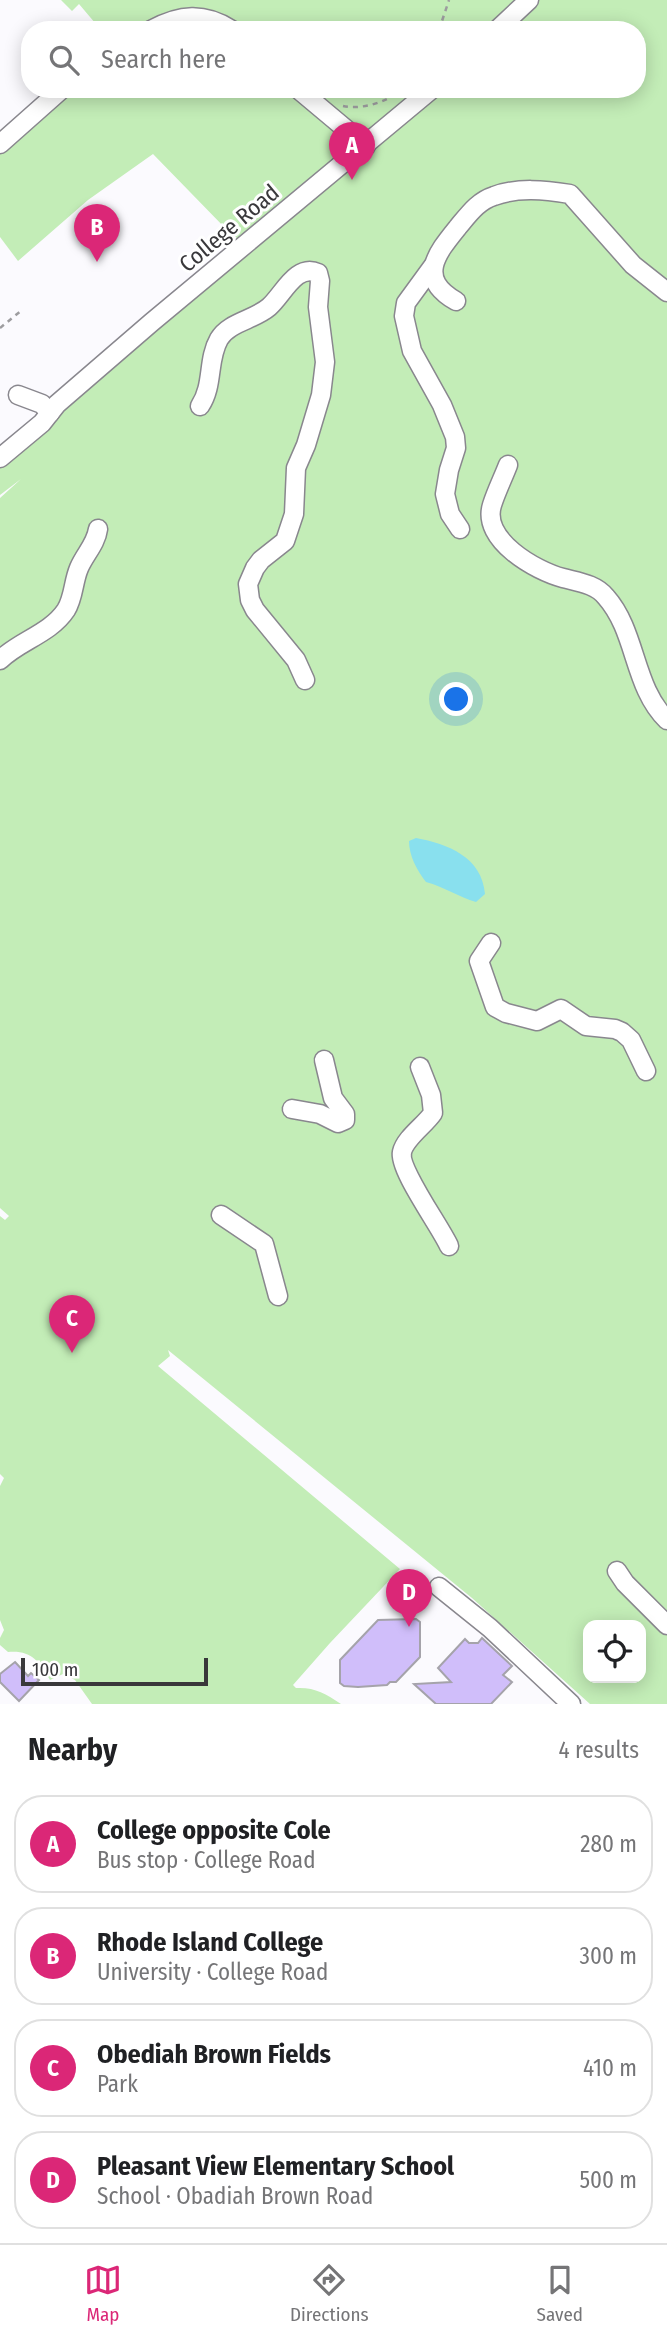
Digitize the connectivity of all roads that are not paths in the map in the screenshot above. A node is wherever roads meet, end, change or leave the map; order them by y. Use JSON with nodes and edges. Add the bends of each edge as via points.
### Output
{"nodes":[{"id":1,"x":178,"y":0,"type":"edge"},
{"id":2,"x":529,"y":0,"type":"edge"},
{"id":3,"x":178,"y":19,"type":"junction"},
{"id":4,"x":173,"y":21,"type":"edge"},
{"id":5,"x":217,"y":21,"type":"edge"},
{"id":6,"x":507,"y":21,"type":"edge"},
{"id":7,"x":52,"y":98,"type":"edge"},
{"id":8,"x":309,"y":98,"type":"edge"},
{"id":9,"x":422,"y":98,"type":"edge"},
{"id":10,"x":0,"y":144,"type":"edge"},
{"id":11,"x":366,"y":146,"type":"junction"},
{"id":12,"x":433,"y":266,"type":"junction"},
{"id":13,"x":667,"y":292,"type":"edge"},
{"id":14,"x":456,"y":301,"type":"dead end"},
{"id":15,"x":18,"y":395,"type":"dead end"},
{"id":16,"x":200,"y":406,"type":"dead end"},
{"id":17,"x":51,"y":409,"type":"junction"},
{"id":18,"x":0,"y":444,"type":"edge"},
{"id":19,"x":0,"y":457,"type":"edge"},
{"id":20,"x":508,"y":465,"type":"dead end"},
{"id":21,"x":98,"y":529,"type":"dead end"},
{"id":22,"x":460,"y":529,"type":"dead end"},
{"id":23,"x":0,"y":660,"type":"edge"},
{"id":24,"x":304,"y":680,"type":"dead end"},
{"id":25,"x":667,"y":720,"type":"edge"},
{"id":26,"x":491,"y":943,"type":"dead end"},
{"id":27,"x":324,"y":1060,"type":"dead end"},
{"id":28,"x":420,"y":1068,"type":"dead end"},
{"id":29,"x":646,"y":1071,"type":"dead end"},
{"id":30,"x":292,"y":1109,"type":"dead end"},
{"id":31,"x":221,"y":1215,"type":"dead end"},
{"id":32,"x":449,"y":1246,"type":"dead end"},
{"id":33,"x":278,"y":1296,"type":"dead end"},
{"id":34,"x":617,"y":1571,"type":"dead end"},
{"id":35,"x":439,"y":1587,"type":"dead end"},
{"id":36,"x":667,"y":1625,"type":"edge"},
{"id":37,"x":571,"y":1704,"type":"edge"}],
"edges":[{"from":1,"to":3,"type":"street"},
{"from":2,"to":6,"type":"street"},
{"from":3,"to":4,"type":"street"},
{"from":3,"to":5,"type":"street","via":[[194,16]]},
{"from":7,"to":10,"type":"street"},
{"from":8,"to":11,"type":"street"},
{"from":9,"to":11,"type":"street","name":"College Road"},
{"from":11,"to":17,"type":"street","name":"College Road"},
{"from":12,"to":13,"type":"street","via":[[440,249],[477,205],[532,185],[570,194],[633,265]]},
{"from":12,"to":14,"type":"street","via":[[439,288]]},
{"from":12,"to":22,"type":"street","via":[[406,303],[404,316],[412,351],[455,437],[445,494]]},
{"from":15,"to":17,"type":"street"},
{"from":16,"to":24,"type":"street","via":[[223,332],[264,311],[303,272],[318,272],[325,362],[321,395],[296,468],[293,514],[285,541],[261,560],[248,584],[255,610],[296,660]]},
{"from":17,"to":18,"type":"street","name":"College Road"},
{"from":17,"to":19,"type":"street","name":"College Road","via":[[42,423]]},
{"from":20,"to":25,"type":"street","via":[[491,505],[492,526],[500,539],[528,563],[595,588],[607,597],[651,699]]},
{"from":21,"to":23,"type":"street","via":[[63,614]]},
{"from":26,"to":29,"type":"street","via":[[479,961],[499,1010],[537,1021],[561,1009],[586,1026],[615,1029],[631,1040]]},
{"from":27,"to":30,"type":"street","via":[[333,1098],[345,1120],[338,1123]]},
{"from":28,"to":32,"type":"street","via":[[433,1112],[401,1156]]},
{"from":31,"to":33,"type":"street","via":[[264,1244]]},
{"from":34,"to":36,"type":"street"},
{"from":35,"to":37,"type":"street"}]}
